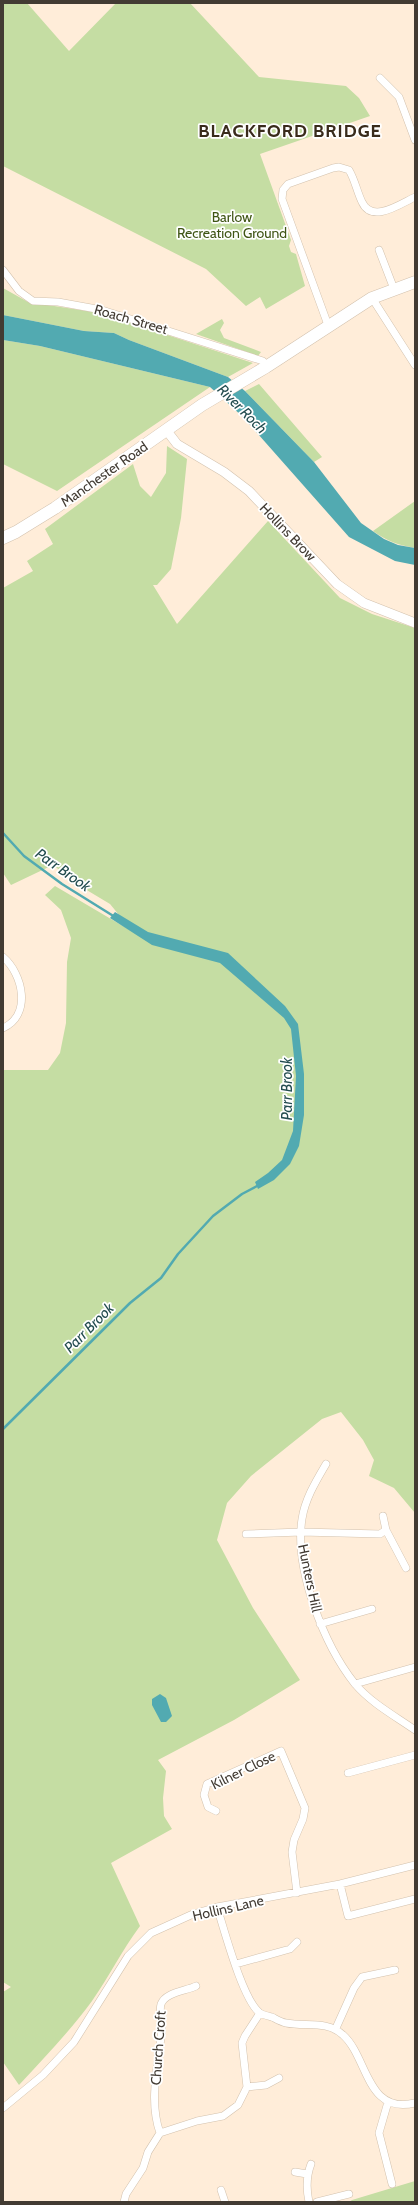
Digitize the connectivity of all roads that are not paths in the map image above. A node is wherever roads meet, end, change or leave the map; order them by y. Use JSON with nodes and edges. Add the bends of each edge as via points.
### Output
{"nodes":[{"id":1,"x":380,"y":78,"type":"dead end"},
{"id":2,"x":413,"y":126,"type":"edge"},
{"id":3,"x":415,"y":140,"type":"edge"},
{"id":4,"x":415,"y":197,"type":"edge"},
{"id":5,"x":379,"y":250,"type":"dead end"},
{"id":6,"x":3,"y":270,"type":"edge"},
{"id":7,"x":415,"y":282,"type":"edge"},
{"id":8,"x":394,"y":289,"type":"junction"},
{"id":9,"x":372,"y":298,"type":"junction"},
{"id":10,"x":328,"y":326,"type":"junction"},
{"id":11,"x":415,"y":365,"type":"edge"},
{"id":12,"x":261,"y":370,"type":"junction"},
{"id":13,"x":167,"y":431,"type":"junction"},
{"id":14,"x":3,"y":538,"type":"edge"},
{"id":15,"x":415,"y":622,"type":"edge"},
{"id":16,"x":3,"y":956,"type":"edge"},
{"id":17,"x":3,"y":1028,"type":"edge"},
{"id":18,"x":326,"y":1464,"type":"dead end"},
{"id":19,"x":383,"y":1516,"type":"dead end"},
{"id":20,"x":386,"y":1530,"type":"junction"},
{"id":21,"x":301,"y":1532,"type":"junction"},
{"id":22,"x":246,"y":1534,"type":"dead end"},
{"id":23,"x":406,"y":1568,"type":"dead end"},
{"id":24,"x":372,"y":1609,"type":"dead end"},
{"id":25,"x":320,"y":1624,"type":"junction"},
{"id":26,"x":415,"y":1667,"type":"edge"},
{"id":27,"x":355,"y":1684,"type":"junction"},
{"id":28,"x":415,"y":1730,"type":"edge"},
{"id":29,"x":415,"y":1755,"type":"edge"},
{"id":30,"x":348,"y":1773,"type":"dead end"},
{"id":31,"x":216,"y":1811,"type":"dead end"},
{"id":32,"x":415,"y":1865,"type":"edge"},
{"id":33,"x":340,"y":1884,"type":"junction"},
{"id":34,"x":298,"y":1893,"type":"junction"},
{"id":35,"x":415,"y":1899,"type":"edge"},
{"id":36,"x":217,"y":1907,"type":"junction"},
{"id":37,"x":297,"y":1942,"type":"dead end"},
{"id":38,"x":236,"y":1964,"type":"junction"},
{"id":39,"x":395,"y":1970,"type":"dead end"},
{"id":40,"x":196,"y":1986,"type":"dead end"},
{"id":41,"x":260,"y":2013,"type":"junction"},
{"id":42,"x":336,"y":2028,"type":"junction"},
{"id":43,"x":279,"y":2078,"type":"dead end"},
{"id":44,"x":247,"y":2086,"type":"junction"},
{"id":45,"x":388,"y":2102,"type":"junction"},
{"id":46,"x":4,"y":2104,"type":"edge"},
{"id":47,"x":415,"y":2104,"type":"edge"},
{"id":48,"x":160,"y":2132,"type":"junction"},
{"id":49,"x":311,"y":2164,"type":"dead end"},
{"id":50,"x":295,"y":2172,"type":"dead end"},
{"id":51,"x":307,"y":2174,"type":"junction"},
{"id":52,"x":392,"y":2184,"type":"dead end"},
{"id":53,"x":221,"y":2190,"type":"dead end"},
{"id":54,"x":349,"y":2194,"type":"dead end"},
{"id":55,"x":124,"y":2202,"type":"edge"},
{"id":56,"x":225,"y":2202,"type":"edge"},
{"id":57,"x":309,"y":2202,"type":"edge"},
{"id":58,"x":317,"y":2202,"type":"edge"}],
"edges":[{"from":1,"to":2,"type":"street","via":[[399,97]]},
{"from":2,"to":3,"type":"street"},
{"from":4,"to":10,"type":"street","via":[[374,213],[362,204],[349,170],[339,167],[288,184],[283,190],[282,199]]},
{"from":5,"to":8,"type":"street"},
{"from":6,"to":12,"type":"street","name":"Roach Street","via":[[19,291],[33,300],[102,310],[262,361]]},
{"from":7,"to":8,"type":"highway"},
{"from":8,"to":9,"type":"highway"},
{"from":9,"to":10,"type":"highway"},
{"from":9,"to":11,"type":"street"},
{"from":10,"to":12,"type":"highway"},
{"from":12,"to":13,"type":"highway","name":"Manchester Road","via":[[202,404]]},
{"from":13,"to":14,"type":"highway","name":"Manchester Road","via":[[55,508]]},
{"from":13,"to":15,"type":"street","name":"Hollins Brow","via":[[177,444],[224,472],[249,491],[338,584],[364,603]]},
{"from":16,"to":17,"type":"street","via":[[18,978],[22,996],[15,1020]]},
{"from":18,"to":21,"type":"street","name":"Hunters Hill","via":[[306,1503]]},
{"from":19,"to":20,"type":"street"},
{"from":20,"to":21,"type":"street","via":[[380,1534]]},
{"from":20,"to":23,"type":"street"},
{"from":21,"to":22,"type":"street"},
{"from":21,"to":25,"type":"street","name":"Hunters Hill","via":[[308,1583]]},
{"from":24,"to":25,"type":"street"},
{"from":25,"to":27,"type":"street","name":"Hunters Hill","via":[[335,1654]]},
{"from":26,"to":27,"type":"street"},
{"from":27,"to":28,"type":"street","name":"Hunters Hill","via":[[380,1707]]},
{"from":29,"to":30,"type":"street"},
{"from":31,"to":34,"type":"street","name":"Kilner Close","via":[[208,1807],[204,1795],[207,1784],[281,1752],[305,1808],[292,1852]]},
{"from":32,"to":33,"type":"street","name":"Hollins Lane"},
{"from":33,"to":34,"type":"street","name":"Hollins Lane"},
{"from":33,"to":35,"type":"street","via":[[348,1916]]},
{"from":34,"to":36,"type":"street","name":"Hollins Lane"},
{"from":36,"to":38,"type":"street"},
{"from":36,"to":46,"type":"street","name":"Hollins Lane","via":[[193,1914],[150,1933],[128,1956],[74,2042],[43,2075]]},
{"from":37,"to":38,"type":"street","via":[[290,1949]]},
{"from":38,"to":41,"type":"street","via":[[251,2001]]},
{"from":39,"to":42,"type":"street","via":[[362,1977],[354,1988]]},
{"from":40,"to":48,"type":"street","name":"Church Croft","via":[[167,1996],[161,2004],[162,2026],[154,2100],[154,2114]]},
{"from":41,"to":42,"type":"street","via":[[285,2023],[320,2024]]},
{"from":41,"to":44,"type":"street","via":[[242,2042]]},
{"from":42,"to":45,"type":"street","via":[[345,2036],[372,2088]]},
{"from":43,"to":44,"type":"street","via":[[266,2085]]},
{"from":44,"to":48,"type":"street","via":[[238,2105],[224,2116]]},
{"from":45,"to":47,"type":"street"},
{"from":45,"to":52,"type":"street","via":[[379,2133]]},
{"from":48,"to":55,"type":"street"},
{"from":49,"to":51,"type":"street"},
{"from":50,"to":51,"type":"street"},
{"from":51,"to":57,"type":"street"},
{"from":53,"to":56,"type":"street"},
{"from":54,"to":58,"type":"street"}]}
